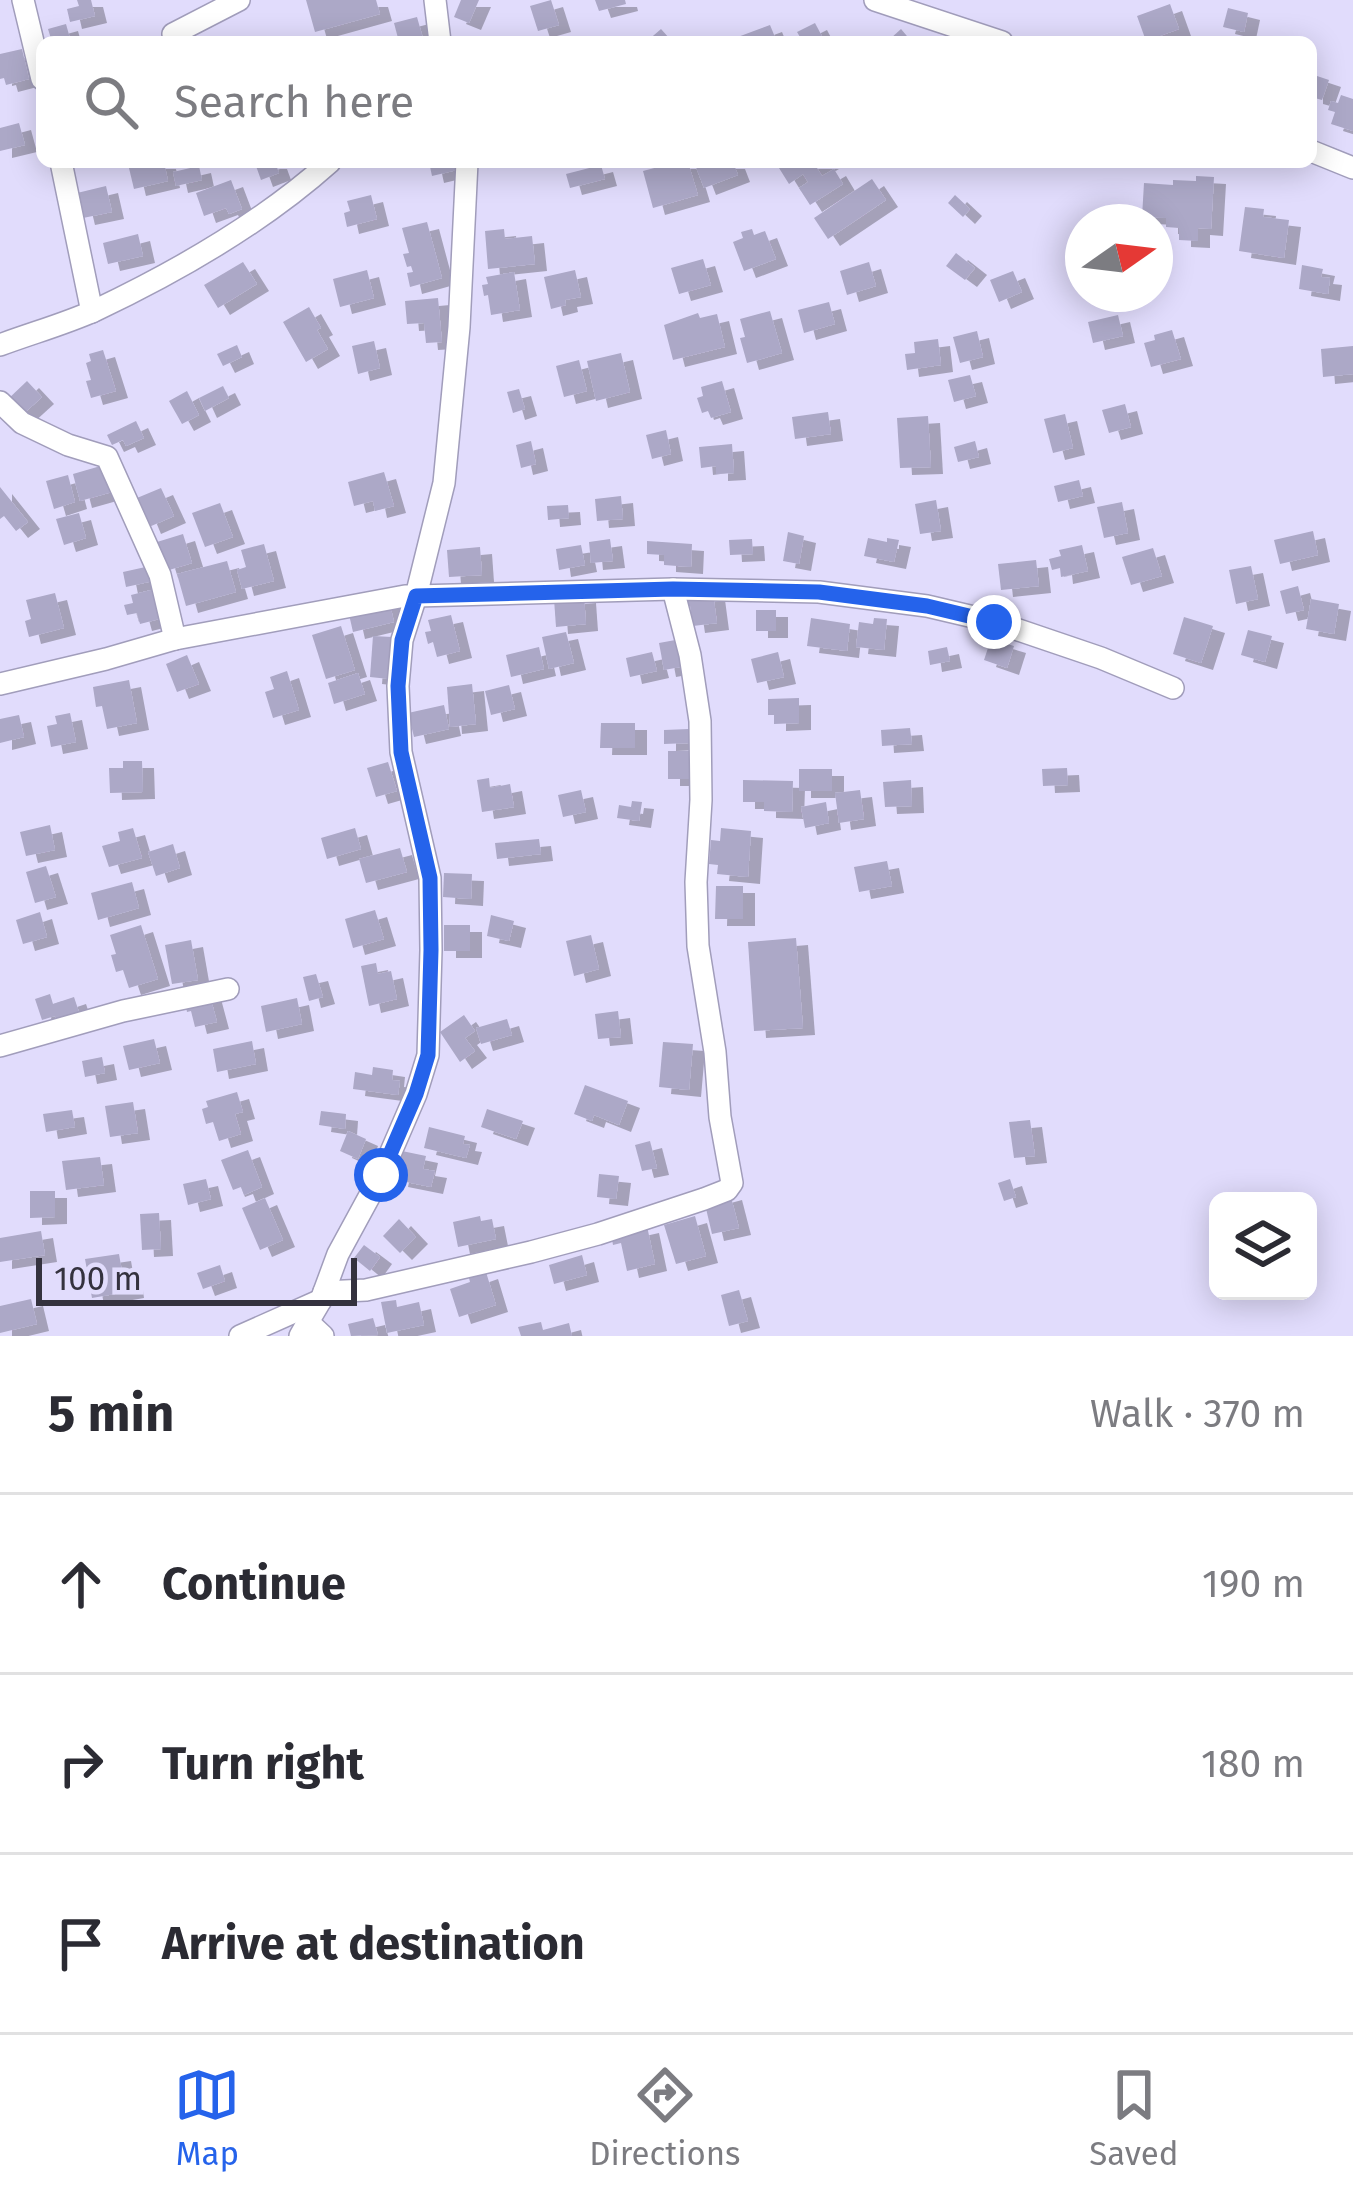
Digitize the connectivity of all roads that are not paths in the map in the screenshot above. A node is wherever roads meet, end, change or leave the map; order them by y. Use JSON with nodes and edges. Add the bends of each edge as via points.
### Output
{"nodes":[{"id":1,"x":23,"y":0,"type":"edge"},
{"id":2,"x":239,"y":0,"type":"edge"},
{"id":3,"x":435,"y":0,"type":"edge"},
{"id":4,"x":875,"y":0,"type":"edge"},
{"id":5,"x":172,"y":34,"type":"dead end"},
{"id":6,"x":439,"y":36,"type":"edge"},
{"id":7,"x":984,"y":36,"type":"edge"},
{"id":8,"x":36,"y":55,"type":"edge"},
{"id":9,"x":1317,"y":153,"type":"edge"},
{"id":10,"x":62,"y":168,"type":"edge"},
{"id":11,"x":323,"y":168,"type":"edge"},
{"id":12,"x":467,"y":168,"type":"edge"},
{"id":13,"x":1353,"y":168,"type":"edge"},
{"id":14,"x":92,"y":312,"type":"junction"},
{"id":15,"x":0,"y":345,"type":"edge"},
{"id":16,"x":0,"y":402,"type":"edge"},
{"id":17,"x":673,"y":589,"type":"junction"},
{"id":18,"x":416,"y":596,"type":"junction"},
{"id":19,"x":176,"y":639,"type":"junction"},
{"id":20,"x":0,"y":684,"type":"edge"},
{"id":21,"x":1173,"y":688,"type":"dead end"},
{"id":22,"x":228,"y":988,"type":"dead end"},
{"id":23,"x":0,"y":1046,"type":"edge"},
{"id":24,"x":322,"y":1296,"type":"junction"},
{"id":25,"x":311,"y":1331,"type":"edge"},
{"id":26,"x":240,"y":1336,"type":"edge"}],
"edges":[{"from":1,"to":8,"type":"street"},
{"from":2,"to":5,"type":"street"},
{"from":3,"to":6,"type":"street"},
{"from":4,"to":7,"type":"street"},
{"from":9,"to":13,"type":"street"},
{"from":10,"to":14,"type":"street"},
{"from":11,"to":14,"type":"street","via":[[194,259]]},
{"from":12,"to":18,"type":"street","via":[[444,483]]},
{"from":14,"to":15,"type":"street"},
{"from":16,"to":19,"type":"street","via":[[22,423],[107,457],[160,574]]},
{"from":17,"to":18,"type":"street"},
{"from":17,"to":21,"type":"street","via":[[819,592],[927,606],[994,622]]},
{"from":17,"to":24,"type":"street","via":[[700,721],[698,946],[732,1183],[554,1246]]},
{"from":18,"to":19,"type":"street"},
{"from":18,"to":24,"type":"street","via":[[398,686],[401,752],[430,878],[428,1055]]},
{"from":19,"to":20,"type":"street"},
{"from":22,"to":23,"type":"street"},
{"from":24,"to":25,"type":"street"},
{"from":24,"to":26,"type":"street"}]}
